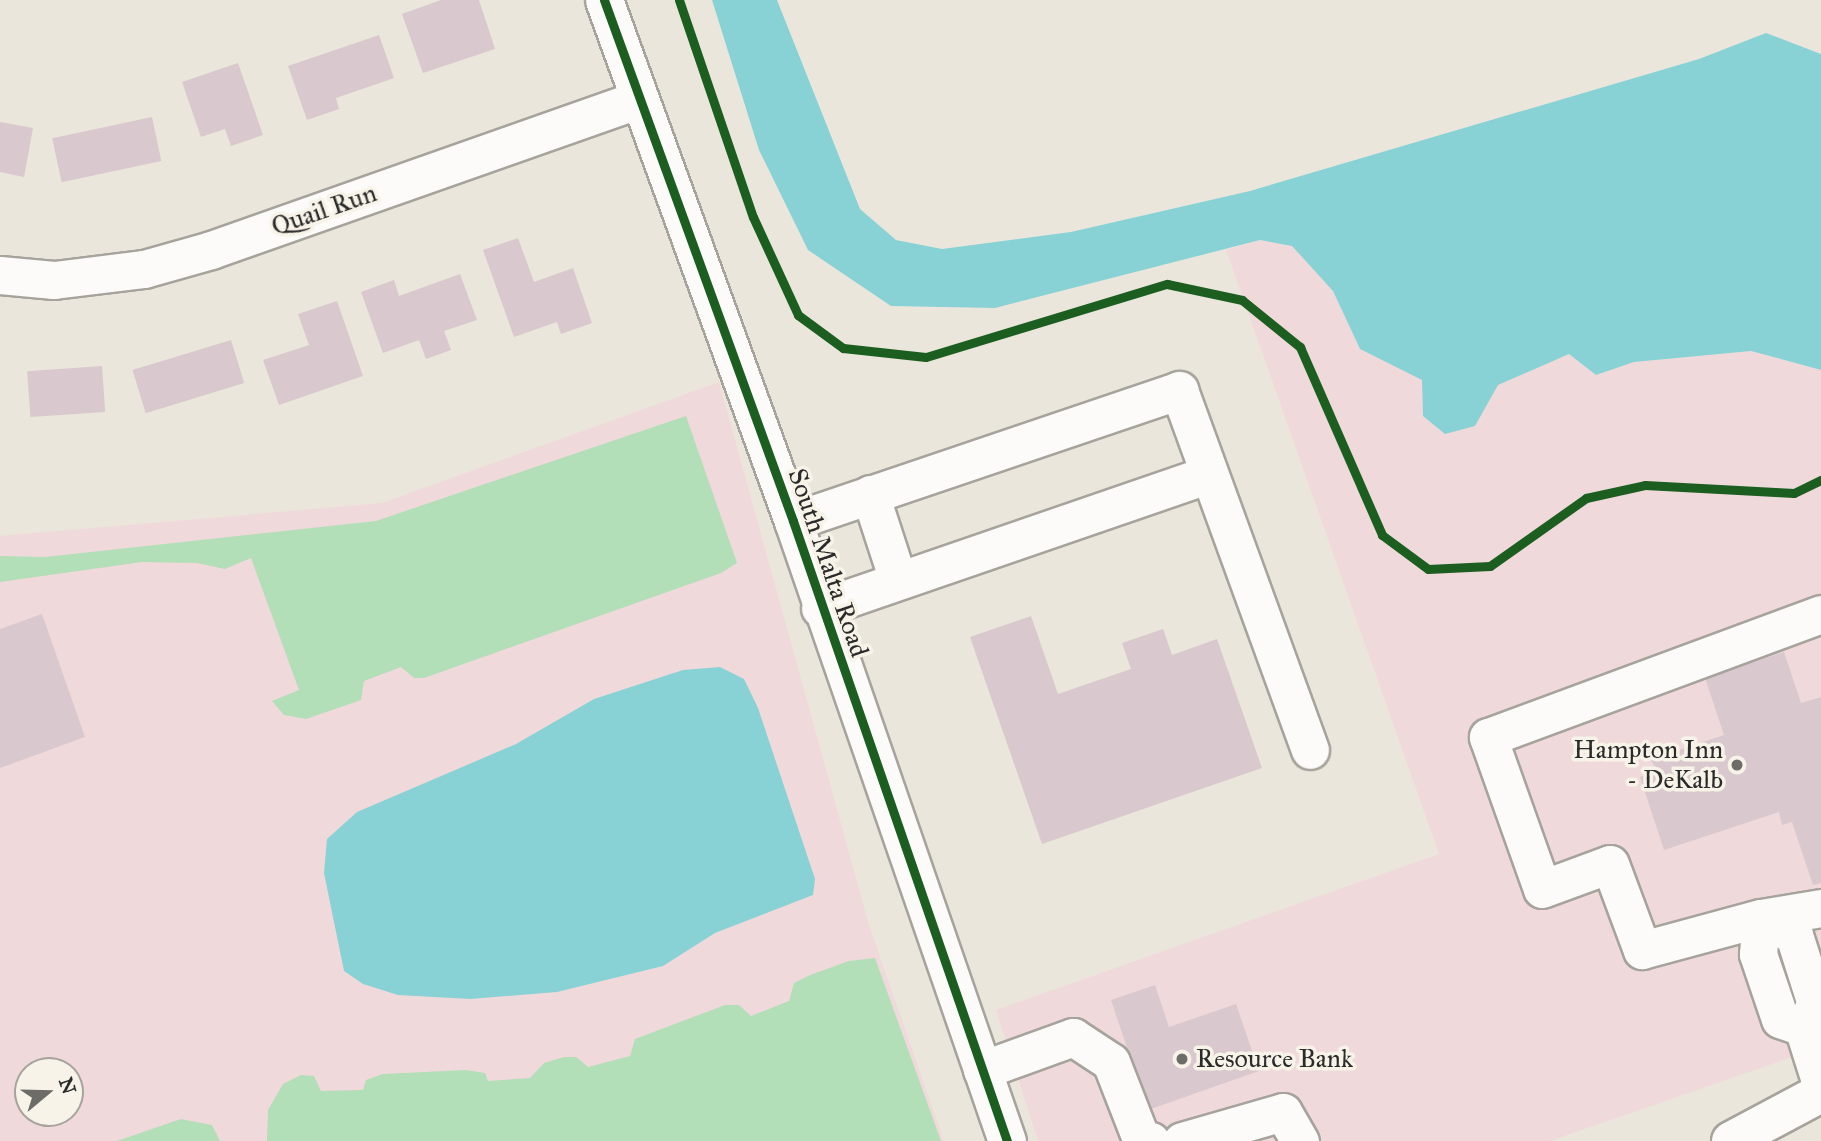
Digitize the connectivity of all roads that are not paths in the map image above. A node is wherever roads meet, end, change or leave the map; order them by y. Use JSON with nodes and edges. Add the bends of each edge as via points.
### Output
{"nodes":[{"id":1,"x":604,"y":0,"type":"edge"},
{"id":2,"x":639,"y":99,"type":"junction"},
{"id":3,"x":0,"y":275,"type":"edge"},
{"id":4,"x":1209,"y":474,"type":"junction"},
{"id":5,"x":870,"y":494,"type":"junction"},
{"id":6,"x":793,"y":521,"type":"junction"},
{"id":7,"x":898,"y":580,"type":"junction"},
{"id":8,"x":820,"y":608,"type":"junction"},
{"id":9,"x":1821,"y":614,"type":"edge"},
{"id":10,"x":1310,"y":750,"type":"dead end"},
{"id":11,"x":1821,"y":908,"type":"edge"},
{"id":12,"x":1761,"y":918,"type":"junction"},
{"id":13,"x":982,"y":1070,"type":"junction"},
{"id":14,"x":1821,"y":1084,"type":"edge"},
{"id":15,"x":1821,"y":1093,"type":"edge"},
{"id":16,"x":1007,"y":1141,"type":"edge"},
{"id":17,"x":1151,"y":1141,"type":"edge"},
{"id":18,"x":1182,"y":1141,"type":"edge"},
{"id":19,"x":1300,"y":1141,"type":"edge"},
{"id":20,"x":1731,"y":1141,"type":"edge"}],
"edges":[{"from":1,"to":2,"type":"street","name":"South Malta Road"},
{"from":2,"to":3,"type":"street","name":"Quail Run","via":[[211,250],[144,269],[54,280]]},
{"from":2,"to":6,"type":"street","name":"South Malta Road"},
{"from":4,"to":5,"type":"street","via":[[1179,390]]},
{"from":4,"to":7,"type":"street"},
{"from":4,"to":10,"type":"street"},
{"from":5,"to":6,"type":"street"},
{"from":5,"to":7,"type":"street"},
{"from":6,"to":8,"type":"street","name":"South Malta Road"},
{"from":7,"to":8,"type":"street"},
{"from":8,"to":13,"type":"street","name":"South Malta Road"},
{"from":9,"to":12,"type":"street","via":[[1488,737],[1542,889],[1610,864],[1642,950]]},
{"from":11,"to":12,"type":"street"},
{"from":12,"to":14,"type":"street","via":[[1794,935],[1816,1004],[1803,1027]]},
{"from":13,"to":16,"type":"street","name":"South Malta Road"},
{"from":13,"to":17,"type":"street","via":[[1073,1037],[1111,1062],[1140,1139]]},
{"from":15,"to":20,"type":"main road"},
{"from":18,"to":19,"type":"street","via":[[1283,1112]]}]}
